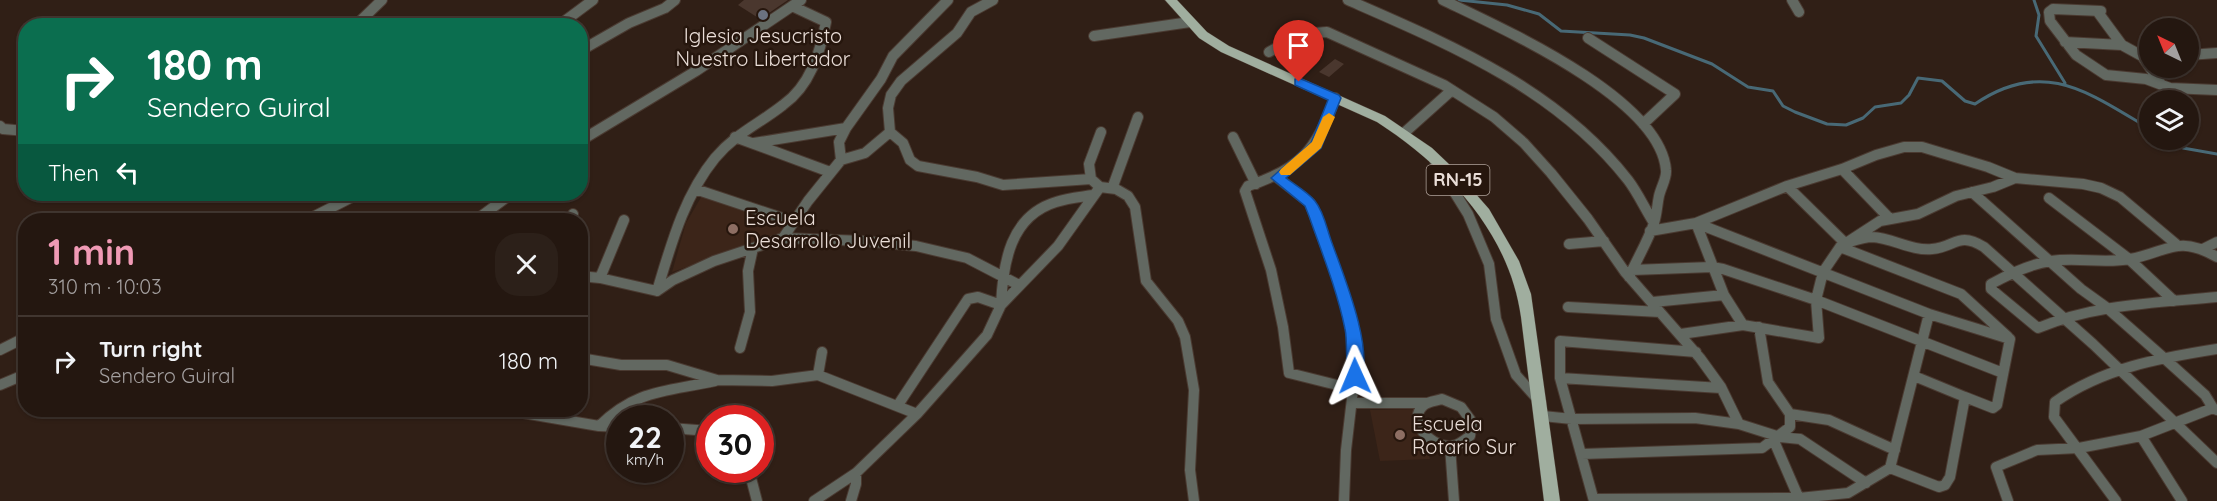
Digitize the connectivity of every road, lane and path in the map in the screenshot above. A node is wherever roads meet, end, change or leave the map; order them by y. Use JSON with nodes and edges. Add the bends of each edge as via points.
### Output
{"nodes":[{"id":1,"x":382,"y":0,"type":"edge"},
{"id":2,"x":593,"y":0,"type":"edge"},
{"id":3,"x":675,"y":0,"type":"edge"},
{"id":4,"x":948,"y":0,"type":"edge"},
{"id":5,"x":993,"y":0,"type":"edge"},
{"id":6,"x":1172,"y":0,"type":"edge"},
{"id":7,"x":1348,"y":0,"type":"edge"},
{"id":8,"x":1443,"y":0,"type":"edge"},
{"id":9,"x":1792,"y":0,"type":"edge"},
{"id":10,"x":2092,"y":0,"type":"edge"},
{"id":11,"x":796,"y":3,"type":"edge"},
{"id":12,"x":2099,"y":11,"type":"junction"},
{"id":13,"x":1798,"y":12,"type":"dead end"},
{"id":14,"x":363,"y":18,"type":"edge"},
{"id":15,"x":569,"y":18,"type":"edge"},
{"id":16,"x":1190,"y":22,"type":"junction"},
{"id":17,"x":1094,"y":36,"type":"dead end"},
{"id":18,"x":1588,"y":38,"type":"dead end"},
{"id":19,"x":2065,"y":42,"type":"junction"},
{"id":20,"x":2122,"y":45,"type":"junction"},
{"id":21,"x":588,"y":46,"type":"edge"},
{"id":22,"x":1269,"y":52,"type":"dead end"},
{"id":23,"x":2139,"y":53,"type":"edge"},
{"id":24,"x":2217,"y":53,"type":"edge"},
{"id":25,"x":2199,"y":54,"type":"edge"},
{"id":26,"x":2158,"y":78,"type":"edge"},
{"id":27,"x":2161,"y":84,"type":"junction"},
{"id":28,"x":1452,"y":90,"type":"junction"},
{"id":29,"x":2217,"y":90,"type":"edge"},
{"id":30,"x":1335,"y":98,"type":"junction"},
{"id":31,"x":1138,"y":117,"type":"dead end"},
{"id":32,"x":1643,"y":124,"type":"junction"},
{"id":33,"x":846,"y":128,"type":"junction"},
{"id":34,"x":1,"y":129,"type":"edge"},
{"id":35,"x":18,"y":130,"type":"edge"},
{"id":36,"x":891,"y":132,"type":"junction"},
{"id":37,"x":1101,"y":132,"type":"dead end"},
{"id":38,"x":1404,"y":133,"type":"junction"},
{"id":39,"x":588,"y":136,"type":"edge"},
{"id":40,"x":735,"y":137,"type":"junction"},
{"id":41,"x":1233,"y":137,"type":"dead end"},
{"id":42,"x":751,"y":144,"type":"junction"},
{"id":43,"x":1431,"y":155,"type":"junction"},
{"id":44,"x":841,"y":160,"type":"junction"},
{"id":45,"x":1842,"y":169,"type":"junction"},
{"id":46,"x":830,"y":172,"type":"junction"},
{"id":47,"x":1278,"y":178,"type":"junction"},
{"id":48,"x":2015,"y":178,"type":"junction"},
{"id":49,"x":1256,"y":184,"type":"junction"},
{"id":50,"x":1113,"y":186,"type":"junction"},
{"id":51,"x":1787,"y":186,"type":"junction"},
{"id":52,"x":1095,"y":187,"type":"junction"},
{"id":53,"x":695,"y":189,"type":"junction"},
{"id":54,"x":1972,"y":192,"type":"junction"},
{"id":55,"x":2049,"y":198,"type":"dead end"},
{"id":56,"x":344,"y":201,"type":"edge"},
{"id":57,"x":502,"y":201,"type":"edge"},
{"id":58,"x":321,"y":213,"type":"edge"},
{"id":59,"x":485,"y":213,"type":"edge"},
{"id":60,"x":1890,"y":219,"type":"junction"},
{"id":61,"x":624,"y":220,"type":"dead end"},
{"id":62,"x":794,"y":222,"type":"junction"},
{"id":63,"x":1696,"y":223,"type":"junction"},
{"id":64,"x":1652,"y":227,"type":"junction"},
{"id":65,"x":783,"y":238,"type":"junction"},
{"id":66,"x":1604,"y":241,"type":"junction"},
{"id":67,"x":2217,"y":242,"type":"edge"},
{"id":68,"x":1569,"y":244,"type":"dead end"},
{"id":69,"x":2176,"y":244,"type":"junction"},
{"id":70,"x":1842,"y":245,"type":"junction"},
{"id":71,"x":753,"y":248,"type":"junction"},
{"id":72,"x":2203,"y":249,"type":"junction"},
{"id":73,"x":2217,"y":257,"type":"edge"},
{"id":74,"x":2129,"y":258,"type":"junction"},
{"id":75,"x":2051,"y":261,"type":"junction"},
{"id":76,"x":1712,"y":267,"type":"junction"},
{"id":77,"x":1823,"y":272,"type":"junction"},
{"id":78,"x":2012,"y":273,"type":"junction"},
{"id":79,"x":1631,"y":274,"type":"junction"},
{"id":80,"x":1002,"y":276,"type":"junction"},
{"id":81,"x":588,"y":277,"type":"edge"},
{"id":82,"x":600,"y":278,"type":"junction"},
{"id":83,"x":1019,"y":285,"type":"junction"},
{"id":84,"x":657,"y":291,"type":"junction"},
{"id":85,"x":1724,"y":295,"type":"junction"},
{"id":86,"x":2217,"y":297,"type":"edge"},
{"id":87,"x":1816,"y":300,"type":"junction"},
{"id":88,"x":2174,"y":301,"type":"junction"},
{"id":89,"x":1001,"y":305,"type":"junction"},
{"id":90,"x":1568,"y":307,"type":"dead end"},
{"id":91,"x":1656,"y":307,"type":"junction"},
{"id":92,"x":2106,"y":307,"type":"junction"},
{"id":93,"x":1929,"y":314,"type":"junction"},
{"id":94,"x":2064,"y":317,"type":"junction"},
{"id":95,"x":1743,"y":325,"type":"junction"},
{"id":96,"x":1759,"y":327,"type":"junction"},
{"id":97,"x":1681,"y":334,"type":"junction"},
{"id":98,"x":2010,"y":339,"type":"junction"},
{"id":99,"x":18,"y":341,"type":"edge"},
{"id":100,"x":1920,"y":342,"type":"junction"},
{"id":101,"x":740,"y":348,"type":"dead end"},
{"id":102,"x":2217,"y":349,"type":"edge"},
{"id":103,"x":0,"y":350,"type":"edge"},
{"id":104,"x":822,"y":352,"type":"dead end"},
{"id":105,"x":1696,"y":352,"type":"junction"},
{"id":106,"x":2164,"y":358,"type":"junction"},
{"id":107,"x":588,"y":359,"type":"edge"},
{"id":108,"x":2122,"y":371,"type":"junction"},
{"id":109,"x":2003,"y":373,"type":"junction"},
{"id":110,"x":818,"y":375,"type":"junction"},
{"id":111,"x":1914,"y":376,"type":"junction"},
{"id":112,"x":18,"y":377,"type":"edge"},
{"id":113,"x":1560,"y":378,"type":"junction"},
{"id":114,"x":717,"y":380,"type":"junction"},
{"id":115,"x":0,"y":385,"type":"edge"},
{"id":116,"x":1721,"y":388,"type":"junction"},
{"id":117,"x":1353,"y":389,"type":"junction"},
{"id":118,"x":1965,"y":397,"type":"junction"},
{"id":119,"x":1427,"y":402,"type":"junction"},
{"id":120,"x":1352,"y":403,"type":"junction"},
{"id":121,"x":898,"y":405,"type":"junction"},
{"id":122,"x":2215,"y":409,"type":"edge"},
{"id":123,"x":1542,"y":410,"type":"junction"},
{"id":124,"x":917,"y":414,"type":"junction"},
{"id":125,"x":1790,"y":414,"type":"junction"},
{"id":126,"x":547,"y":417,"type":"edge"},
{"id":127,"x":1572,"y":419,"type":"junction"},
{"id":128,"x":2177,"y":423,"type":"junction"},
{"id":129,"x":1739,"y":424,"type":"junction"},
{"id":130,"x":599,"y":426,"type":"junction"},
{"id":131,"x":606,"y":426,"type":"edge"},
{"id":132,"x":2141,"y":436,"type":"junction"},
{"id":133,"x":1777,"y":439,"type":"junction"},
{"id":134,"x":1450,"y":446,"type":"junction"},
{"id":135,"x":2079,"y":448,"type":"junction"},
{"id":136,"x":1895,"y":450,"type":"junction"},
{"id":137,"x":1582,"y":454,"type":"junction"},
{"id":138,"x":2217,"y":463,"type":"edge"},
{"id":139,"x":1890,"y":468,"type":"junction"},
{"id":140,"x":856,"y":473,"type":"junction"},
{"id":141,"x":754,"y":483,"type":"edge"},
{"id":142,"x":1866,"y":483,"type":"junction"},
{"id":143,"x":1800,"y":499,"type":"edge"},
{"id":144,"x":1594,"y":500,"type":"edge"},
{"id":145,"x":1689,"y":500,"type":"edge"},
{"id":146,"x":757,"y":501,"type":"edge"},
{"id":147,"x":814,"y":501,"type":"edge"},
{"id":148,"x":851,"y":501,"type":"edge"},
{"id":149,"x":1194,"y":501,"type":"edge"},
{"id":150,"x":1344,"y":501,"type":"edge"},
{"id":151,"x":1454,"y":501,"type":"edge"},
{"id":152,"x":1552,"y":501,"type":"edge"},
{"id":153,"x":2008,"y":501,"type":"edge"},
{"id":154,"x":2116,"y":501,"type":"edge"},
{"id":155,"x":2182,"y":501,"type":"edge"}],
"edges":[{"from":1,"to":14,"type":"street"},
{"from":2,"to":15,"type":"street"},
{"from":3,"to":21,"type":"street"},
{"from":4,"to":33,"type":"street","via":[[893,56]]},
{"from":5,"to":36,"type":"street","via":[[971,12],[957,33],[901,81],[888,108]]},
{"from":6,"to":16,"type":"main road","number":"RN-15"},
{"from":7,"to":64,"type":"street","via":[[1470,54],[1522,83],[1565,114],[1629,181]]},
{"from":8,"to":32,"type":"street","via":[[1554,54]]},
{"from":9,"to":13,"type":"street"},
{"from":10,"to":12,"type":"street"},
{"from":11,"to":39,"type":"street","via":[[696,71]]},
{"from":11,"to":40,"type":"street","via":[[826,22],[813,69],[793,96]]},
{"from":12,"to":19,"type":"street","via":[[2049,12],[2050,21]]},
{"from":12,"to":20,"type":"street"},
{"from":16,"to":17,"type":"street"},
{"from":16,"to":30,"type":"main road","number":"RN-15","via":[[1225,49]]},
{"from":18,"to":32,"type":"street","via":[[1675,94]]},
{"from":19,"to":20,"type":"street"},
{"from":19,"to":27,"type":"street","via":[[2076,55],[2106,75]]},
{"from":20,"to":23,"type":"street"},
{"from":22,"to":28,"type":"street","via":[[1301,32],[1330,32]]},
{"from":24,"to":25,"type":"street"},
{"from":26,"to":27,"type":"street"},
{"from":27,"to":29,"type":"street","via":[[2170,88]]},
{"from":28,"to":38,"type":"street"},
{"from":28,"to":66,"type":"street","via":[[1478,105],[1540,160]]},
{"from":30,"to":38,"type":"main road","number":"RN-15"},
{"from":30,"to":47,"type":"street","via":[[1317,145]]},
{"from":31,"to":50,"type":"street"},
{"from":32,"to":64,"type":"street","via":[[1667,160],[1667,174]]},
{"from":33,"to":42,"type":"street"},
{"from":33,"to":44,"type":"street","via":[[839,142]]},
{"from":34,"to":35,"type":"street"},
{"from":36,"to":44,"type":"street","via":[[865,153]]},
{"from":36,"to":52,"type":"street","via":[[918,166],[1003,185]]},
{"from":37,"to":52,"type":"street","via":[[1089,164]]},
{"from":38,"to":43,"type":"main road","number":"RN-15"},
{"from":40,"to":42,"type":"street"},
{"from":40,"to":53,"type":"street"},
{"from":41,"to":49,"type":"street"},
{"from":42,"to":46,"type":"street"},
{"from":43,"to":123,"type":"street","via":[[1468,214],[1489,264],[1496,319],[1516,375]]},
{"from":43,"to":123,"type":"main road","number":"RN-15","via":[[1469,191],[1506,247],[1523,290]]},
{"from":44,"to":46,"type":"street"},
{"from":45,"to":48,"type":"street","via":[[1904,147],[1922,147]]},
{"from":45,"to":51,"type":"street"},
{"from":45,"to":60,"type":"street"},
{"from":46,"to":62,"type":"street"},
{"from":47,"to":49,"type":"street"},
{"from":47,"to":117,"type":"street","via":[[1310,203],[1321,230],[1353,332]]},
{"from":48,"to":54,"type":"street"},
{"from":48,"to":69,"type":"street","via":[[2101,188],[2129,204]]},
{"from":49,"to":117,"type":"street","via":[[1245,191],[1271,270],[1288,374]]},
{"from":50,"to":52,"type":"street"},
{"from":50,"to":149,"type":"street","via":[[1130,197],[1139,224],[1147,282],[1177,319],[1188,350],[1194,417],[1189,466]]},
{"from":51,"to":63,"type":"street"},
{"from":51,"to":70,"type":"street"},
{"from":52,"to":80,"type":"street","via":[[1031,213],[1019,226]]},
{"from":52,"to":83,"type":"street","via":[[1058,246]]},
{"from":53,"to":62,"type":"street"},
{"from":53,"to":84,"type":"street","via":[[675,230]]},
{"from":54,"to":60,"type":"street","via":[[1918,213]]},
{"from":54,"to":75,"type":"street"},
{"from":55,"to":74,"type":"street"},
{"from":56,"to":58,"type":"street"},
{"from":57,"to":59,"type":"street"},
{"from":60,"to":70,"type":"street","via":[[1880,221]]},
{"from":61,"to":82,"type":"street"},
{"from":62,"to":65,"type":"street"},
{"from":63,"to":64,"type":"street"},
{"from":63,"to":76,"type":"street"},
{"from":63,"to":77,"type":"street"},
{"from":64,"to":79,"type":"street"},
{"from":65,"to":71,"type":"street"},
{"from":65,"to":80,"type":"street","via":[[916,246],[967,258]]},
{"from":66,"to":68,"type":"street"},
{"from":66,"to":79,"type":"street"},
{"from":67,"to":72,"type":"street"},
{"from":69,"to":72,"type":"street"},
{"from":69,"to":74,"type":"street"},
{"from":70,"to":77,"type":"street"},
{"from":70,"to":78,"type":"street","via":[[1872,237],[1917,249],[1935,249],[1971,239]]},
{"from":70,"to":98,"type":"street","via":[[1961,294]]},
{"from":71,"to":84,"type":"street","via":[[673,280]]},
{"from":71,"to":101,"type":"street","via":[[748,271],[750,312]]},
{"from":72,"to":73,"type":"street"},
{"from":74,"to":75,"type":"street"},
{"from":74,"to":88,"type":"street"},
{"from":75,"to":78,"type":"street"},
{"from":75,"to":92,"type":"street"},
{"from":76,"to":79,"type":"street"},
{"from":76,"to":85,"type":"street"},
{"from":76,"to":87,"type":"street"},
{"from":77,"to":87,"type":"street"},
{"from":77,"to":93,"type":"street"},
{"from":78,"to":94,"type":"street"},
{"from":78,"to":94,"type":"street","via":[[1991,284],[1991,289],[2038,328]]},
{"from":79,"to":91,"type":"street"},
{"from":80,"to":83,"type":"street"},
{"from":80,"to":89,"type":"street"},
{"from":81,"to":82,"type":"street"},
{"from":82,"to":84,"type":"street"},
{"from":83,"to":89,"type":"street"},
{"from":85,"to":91,"type":"street"},
{"from":85,"to":95,"type":"street"},
{"from":86,"to":88,"type":"street"},
{"from":87,"to":96,"type":"street","via":[[1819,338]]},
{"from":87,"to":100,"type":"street"},
{"from":88,"to":92,"type":"street"},
{"from":89,"to":121,"type":"street","via":[[978,297],[968,299]]},
{"from":89,"to":124,"type":"street","via":[[987,335]]},
{"from":90,"to":91,"type":"street"},
{"from":91,"to":97,"type":"street"},
{"from":92,"to":94,"type":"street"},
{"from":92,"to":106,"type":"street"},
{"from":93,"to":98,"type":"street"},
{"from":93,"to":100,"type":"street"},
{"from":94,"to":108,"type":"street"},
{"from":95,"to":96,"type":"street"},
{"from":95,"to":97,"type":"street"},
{"from":96,"to":125,"type":"street","via":[[1768,382]]},
{"from":97,"to":105,"type":"street"},
{"from":98,"to":109,"type":"street"},
{"from":99,"to":103,"type":"street"},
{"from":100,"to":109,"type":"street"},
{"from":100,"to":111,"type":"street"},
{"from":102,"to":106,"type":"street"},
{"from":104,"to":110,"type":"street"},
{"from":105,"to":113,"type":"street","via":[[1561,340]]},
{"from":105,"to":116,"type":"street"},
{"from":106,"to":108,"type":"street"},
{"from":106,"to":122,"type":"street"},
{"from":107,"to":114,"type":"street","via":[[621,365],[667,365]]},
{"from":108,"to":128,"type":"street"},
{"from":108,"to":135,"type":"street","via":[[2071,388],[2055,402],[2054,417]]},
{"from":109,"to":118,"type":"street","via":[[1996,407]]},
{"from":110,"to":114,"type":"street","via":[[772,381]]},
{"from":110,"to":121,"type":"street"},
{"from":111,"to":118,"type":"street"},
{"from":111,"to":136,"type":"street"},
{"from":112,"to":115,"type":"street"},
{"from":113,"to":116,"type":"street"},
{"from":113,"to":127,"type":"street"},
{"from":114,"to":130,"type":"street","via":[[644,395],[615,409]]},
{"from":116,"to":129,"type":"street"},
{"from":117,"to":120,"type":"street"},
{"from":118,"to":139,"type":"street","via":[[1950,477],[1945,485],[1939,487]]},
{"from":119,"to":120,"type":"street"},
{"from":119,"to":134,"type":"street","via":[[1418,414],[1420,429],[1432,441]]},
{"from":119,"to":134,"type":"street","via":[[1451,401],[1470,416],[1470,436],[1465,442]]},
{"from":120,"to":150,"type":"street"},
{"from":121,"to":124,"type":"street"},
{"from":122,"to":128,"type":"street"},
{"from":123,"to":127,"type":"street"},
{"from":123,"to":152,"type":"main road","number":"RN-15"},
{"from":124,"to":140,"type":"street"},
{"from":125,"to":133,"type":"street","via":[[1790,428]]},
{"from":125,"to":136,"type":"street","via":[[1829,420]]},
{"from":126,"to":130,"type":"street"},
{"from":127,"to":129,"type":"street","via":[[1695,418]]},
{"from":127,"to":137,"type":"street"},
{"from":128,"to":132,"type":"street"},
{"from":128,"to":138,"type":"street"},
{"from":129,"to":133,"type":"street"},
{"from":130,"to":131,"type":"street"},
{"from":132,"to":135,"type":"street"},
{"from":132,"to":155,"type":"street"},
{"from":133,"to":137,"type":"street","via":[[1762,448]]},
{"from":133,"to":142,"type":"street","via":[[1800,439]]},
{"from":133,"to":143,"type":"street"},
{"from":134,"to":151,"type":"street"},
{"from":135,"to":153,"type":"street","via":[[2037,450],[1996,467]]},
{"from":135,"to":154,"type":"street"},
{"from":136,"to":139,"type":"street"},
{"from":137,"to":144,"type":"street"},
{"from":139,"to":142,"type":"street"},
{"from":140,"to":147,"type":"street"},
{"from":140,"to":148,"type":"street"},
{"from":141,"to":146,"type":"street"},
{"from":142,"to":143,"type":"street","via":[[1848,493]]},
{"from":143,"to":145,"type":"street"},
{"from":144,"to":145,"type":"street"}]}
